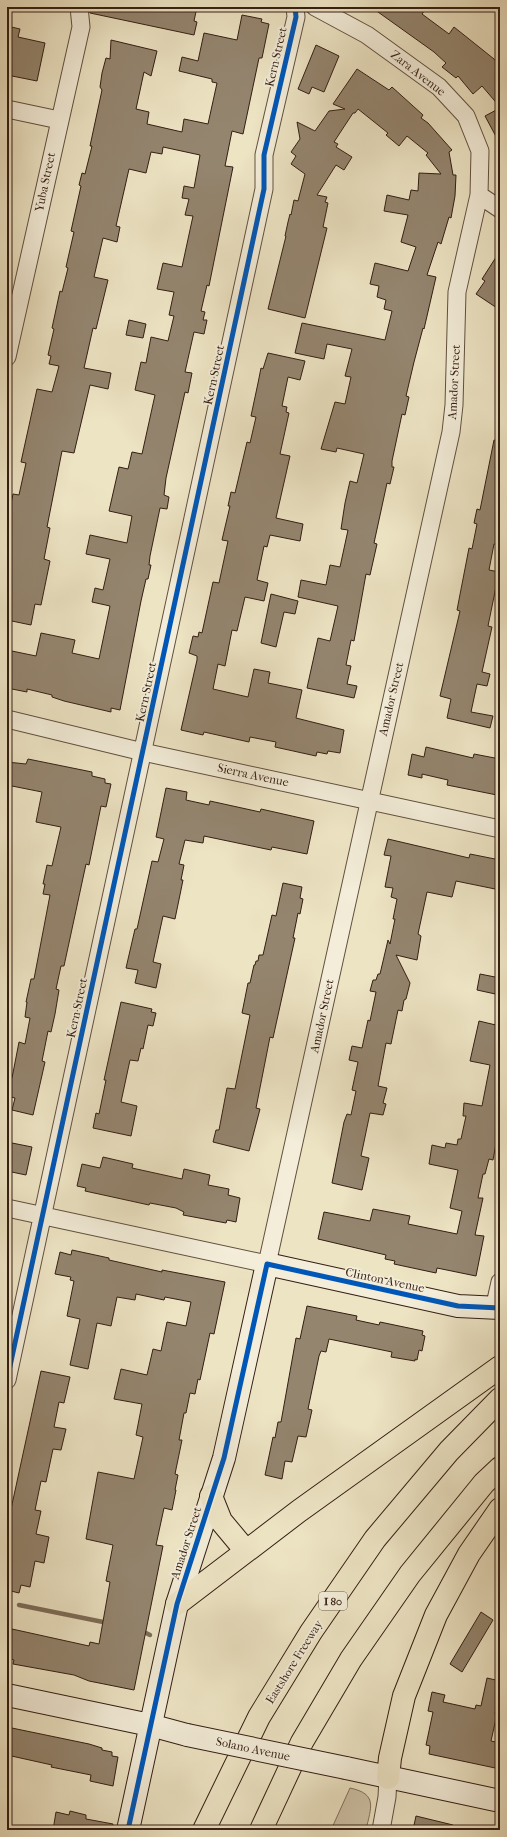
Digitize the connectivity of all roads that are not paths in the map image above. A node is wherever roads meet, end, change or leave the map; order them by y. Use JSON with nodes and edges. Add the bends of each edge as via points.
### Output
{"nodes":[{"id":1,"x":80,"y":7,"type":"edge"},
{"id":2,"x":295,"y":7,"type":"edge"},
{"id":3,"x":315,"y":7,"type":"edge"},
{"id":4,"x":7,"y":109,"type":"edge"},
{"id":5,"x":59,"y":120,"type":"junction"},
{"id":6,"x":479,"y":195,"type":"junction"},
{"id":7,"x":500,"y":209,"type":"edge"},
{"id":8,"x":7,"y":357,"type":"edge"},
{"id":9,"x":7,"y":719,"type":"edge"},
{"id":10,"x":143,"y":752,"type":"junction"},
{"id":11,"x":369,"y":800,"type":"junction"},
{"id":12,"x":500,"y":829,"type":"edge"},
{"id":13,"x":7,"y":1208,"type":"edge"},
{"id":14,"x":42,"y":1216,"type":"junction"},
{"id":15,"x":267,"y":1264,"type":"junction"},
{"id":16,"x":500,"y":1282,"type":"edge"},
{"id":17,"x":497,"y":1309,"type":"edge"},
{"id":18,"x":500,"y":1368,"type":"edge"},
{"id":19,"x":7,"y":1380,"type":"edge"},
{"id":20,"x":500,"y":1399,"type":"edge"},
{"id":21,"x":500,"y":1468,"type":"edge"},
{"id":22,"x":211,"y":1496,"type":"junction"},
{"id":23,"x":500,"y":1509,"type":"edge"},
{"id":24,"x":246,"y":1551,"type":"junction"},
{"id":25,"x":177,"y":1604,"type":"junction"},
{"id":26,"x":7,"y":1695,"type":"edge"},
{"id":27,"x":150,"y":1726,"type":"junction"},
{"id":28,"x":388,"y":1778,"type":"junction"},
{"id":29,"x":500,"y":1801,"type":"edge"},
{"id":30,"x":128,"y":1830,"type":"edge"},
{"id":31,"x":204,"y":1830,"type":"edge"},
{"id":32,"x":261,"y":1830,"type":"edge"},
{"id":33,"x":381,"y":1830,"type":"edge"}],
"edges":[{"from":1,"to":5,"type":"street","name":"Yuba Street","via":[[81,27]]},
{"from":2,"to":10,"type":"street","name":"Kern Street","via":[[296,17],[264,155],[264,189]]},
{"from":3,"to":6,"type":"street","name":"Zara Avenue","via":[[367,35],[439,87],[466,116],[480,151]]},
{"from":4,"to":5,"type":"street"},
{"from":5,"to":8,"type":"street","name":"Yuba Street"},
{"from":6,"to":7,"type":"street"},
{"from":6,"to":11,"type":"street","name":"Amador Street","via":[[457,292],[451,432]]},
{"from":9,"to":10,"type":"street","name":"Sierra Avenue"},
{"from":10,"to":11,"type":"street","name":"Sierra Avenue"},
{"from":10,"to":14,"type":"street","name":"Kern Street"},
{"from":11,"to":12,"type":"street","name":"Sierra Avenue"},
{"from":11,"to":15,"type":"street","name":"Amador Street"},
{"from":13,"to":14,"type":"street","name":"Clinton Avenue"},
{"from":14,"to":15,"type":"street","name":"Clinton Avenue"},
{"from":14,"to":19,"type":"street","name":"Kern Street"},
{"from":15,"to":17,"type":"street","name":"Clinton Avenue","via":[[458,1306]]},
{"from":15,"to":22,"type":"street","name":"Amador Street","via":[[224,1458]]},
{"from":16,"to":17,"type":"street"},
{"from":18,"to":24,"type":"highway"},
{"from":20,"to":31,"type":"highway","name":"Eastshore Freeway","number":"I 80","via":[[449,1451],[371,1545],[311,1632],[259,1717]]},
{"from":21,"to":32,"type":"highway","via":[[410,1574],[351,1659],[302,1742]]},
{"from":22,"to":24,"type":"highway","via":[[221,1521]]},
{"from":22,"to":25,"type":"street","name":"Amador Street"},
{"from":23,"to":28,"type":"highway","via":[[469,1554],[436,1615],[404,1696]]},
{"from":24,"to":25,"type":"highway"},
{"from":25,"to":27,"type":"street","name":"Amador Street"},
{"from":26,"to":27,"type":"street","name":"Solano Avenue"},
{"from":27,"to":28,"type":"street","name":"Solano Avenue","bridge":true},
{"from":27,"to":30,"type":"street","name":"Amador Street"},
{"from":28,"to":29,"type":"street","name":"Solano Avenue"},
{"from":28,"to":33,"type":"street"}]}
